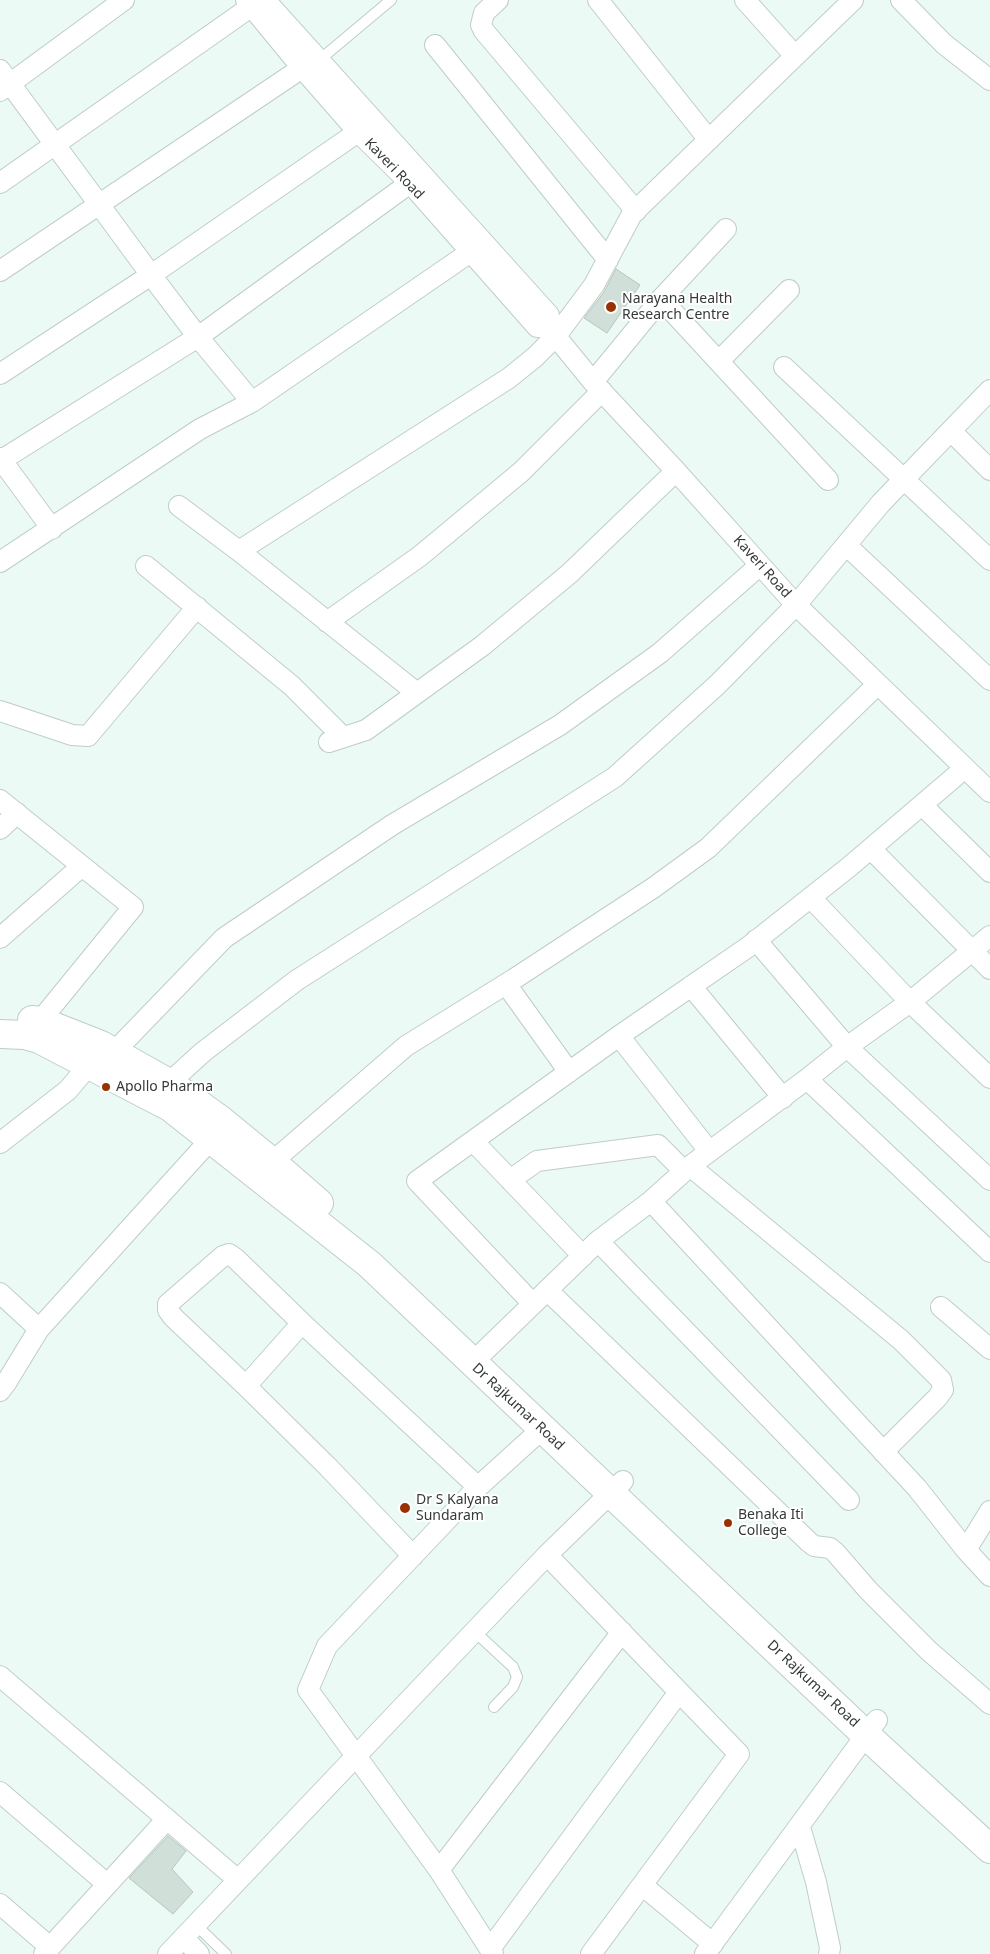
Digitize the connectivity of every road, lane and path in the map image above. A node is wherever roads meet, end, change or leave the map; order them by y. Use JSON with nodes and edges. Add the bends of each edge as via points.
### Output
{"nodes":[{"id":1,"x":124,"y":0,"type":"edge"},
{"id":2,"x":391,"y":0,"type":"edge"},
{"id":3,"x":498,"y":0,"type":"edge"},
{"id":4,"x":598,"y":0,"type":"edge"},
{"id":5,"x":745,"y":0,"type":"edge"},
{"id":6,"x":853,"y":0,"type":"edge"},
{"id":7,"x":900,"y":0,"type":"edge"},
{"id":8,"x":255,"y":2,"type":"edge"},
{"id":9,"x":435,"y":45,"type":"dead end"},
{"id":10,"x":795,"y":56,"type":"junction"},
{"id":11,"x":310,"y":65,"type":"junction"},
{"id":12,"x":990,"y":80,"type":"edge"},
{"id":13,"x":3,"y":82,"type":"edge"},
{"id":14,"x":364,"y":125,"type":"junction"},
{"id":15,"x":709,"y":140,"type":"junction"},
{"id":16,"x":55,"y":145,"type":"junction"},
{"id":17,"x":0,"y":182,"type":"edge"},
{"id":18,"x":410,"y":183,"type":"junction"},
{"id":19,"x":99,"y":205,"type":"junction"},
{"id":20,"x":636,"y":211,"type":"junction"},
{"id":21,"x":726,"y":229,"type":"dead end"},
{"id":22,"x":472,"y":251,"type":"junction"},
{"id":23,"x":608,"y":260,"type":"junction"},
{"id":24,"x":0,"y":271,"type":"edge"},
{"id":25,"x":151,"y":275,"type":"junction"},
{"id":26,"x":789,"y":290,"type":"dead end"},
{"id":27,"x":661,"y":299,"type":"junction"},
{"id":28,"x":553,"y":332,"type":"junction"},
{"id":29,"x":198,"y":337,"type":"junction"},
{"id":30,"x":718,"y":361,"type":"junction"},
{"id":31,"x":784,"y":367,"type":"dead end"},
{"id":32,"x":0,"y":374,"type":"edge"},
{"id":33,"x":597,"y":387,"type":"junction"},
{"id":34,"x":990,"y":390,"type":"edge"},
{"id":35,"x":252,"y":402,"type":"junction"},
{"id":36,"x":951,"y":431,"type":"junction"},
{"id":37,"x":1,"y":460,"type":"edge"},
{"id":38,"x":990,"y":470,"type":"edge"},
{"id":39,"x":676,"y":471,"type":"junction"},
{"id":40,"x":828,"y":480,"type":"dead end"},
{"id":41,"x":904,"y":480,"type":"junction"},
{"id":42,"x":179,"y":506,"type":"dead end"},
{"id":43,"x":52,"y":529,"type":"junction"},
{"id":44,"x":846,"y":545,"type":"junction"},
{"id":45,"x":239,"y":551,"type":"junction"},
{"id":46,"x":990,"y":560,"type":"edge"},
{"id":47,"x":0,"y":562,"type":"edge"},
{"id":48,"x":146,"y":566,"type":"dead end"},
{"id":49,"x":759,"y":566,"type":"junction"},
{"id":50,"x":796,"y":605,"type":"junction"},
{"id":51,"x":196,"y":607,"type":"junction"},
{"id":52,"x":327,"y":622,"type":"junction"},
{"id":53,"x":990,"y":680,"type":"edge"},
{"id":54,"x":878,"y":684,"type":"junction"},
{"id":55,"x":417,"y":693,"type":"junction"},
{"id":56,"x":0,"y":711,"type":"edge"},
{"id":57,"x":965,"y":768,"type":"junction"},
{"id":58,"x":990,"y":792,"type":"edge"},
{"id":59,"x":0,"y":800,"type":"edge"},
{"id":60,"x":922,"y":804,"type":"junction"},
{"id":61,"x":17,"y":814,"type":"junction"},
{"id":62,"x":0,"y":829,"type":"edge"},
{"id":63,"x":871,"y":849,"type":"junction"},
{"id":64,"x":82,"y":866,"type":"junction"},
{"id":65,"x":990,"y":872,"type":"edge"},
{"id":66,"x":811,"y":898,"type":"junction"},
{"id":67,"x":990,"y":936,"type":"edge"},
{"id":68,"x":0,"y":938,"type":"edge"},
{"id":69,"x":756,"y":940,"type":"junction"},
{"id":70,"x":972,"y":951,"type":"junction"},
{"id":71,"x":990,"y":969,"type":"edge"},
{"id":72,"x":506,"y":984,"type":"junction"},
{"id":73,"x":691,"y":986,"type":"junction"},
{"id":74,"x":910,"y":1002,"type":"junction"},
{"id":75,"x":40,"y":1021,"type":"junction"},
{"id":76,"x":0,"y":1030,"type":"edge"},
{"id":77,"x":619,"y":1036,"type":"junction"},
{"id":78,"x":847,"y":1047,"type":"junction"},
{"id":79,"x":114,"y":1051,"type":"junction"},
{"id":80,"x":89,"y":1065,"type":"junction"},
{"id":81,"x":569,"y":1072,"type":"junction"},
{"id":82,"x":990,"y":1078,"type":"edge"},
{"id":83,"x":807,"y":1080,"type":"junction"},
{"id":84,"x":169,"y":1083,"type":"junction"},
{"id":85,"x":782,"y":1098,"type":"junction"},
{"id":86,"x":211,"y":1139,"type":"junction"},
{"id":87,"x":473,"y":1141,"type":"junction"},
{"id":88,"x":0,"y":1144,"type":"edge"},
{"id":89,"x":708,"y":1152,"type":"junction"},
{"id":90,"x":272,"y":1162,"type":"junction"},
{"id":91,"x":687,"y":1168,"type":"junction"},
{"id":92,"x":510,"y":1180,"type":"junction"},
{"id":93,"x":990,"y":1180,"type":"edge"},
{"id":94,"x":651,"y":1201,"type":"junction"},
{"id":95,"x":598,"y":1241,"type":"junction"},
{"id":96,"x":990,"y":1252,"type":"edge"},
{"id":97,"x":583,"y":1256,"type":"junction"},
{"id":98,"x":0,"y":1293,"type":"edge"},
{"id":99,"x":540,"y":1297,"type":"junction"},
{"id":100,"x":941,"y":1306,"type":"dead end"},
{"id":101,"x":302,"y":1323,"type":"junction"},
{"id":102,"x":38,"y":1329,"type":"junction"},
{"id":103,"x":990,"y":1349,"type":"edge"},
{"id":104,"x":478,"y":1357,"type":"junction"},
{"id":105,"x":246,"y":1386,"type":"junction"},
{"id":106,"x":0,"y":1390,"type":"edge"},
{"id":107,"x":542,"y":1429,"type":"junction"},
{"id":108,"x":883,"y":1452,"type":"junction"},
{"id":109,"x":478,"y":1487,"type":"junction"},
{"id":110,"x":617,"y":1487,"type":"junction"},
{"id":111,"x":849,"y":1500,"type":"dead end"},
{"id":112,"x":990,"y":1511,"type":"edge"},
{"id":113,"x":966,"y":1550,"type":"junction"},
{"id":114,"x":547,"y":1555,"type":"junction"},
{"id":115,"x":413,"y":1556,"type":"junction"},
{"id":116,"x":990,"y":1576,"type":"edge"},
{"id":117,"x":474,"y":1631,"type":"junction"},
{"id":118,"x":622,"y":1632,"type":"junction"},
{"id":119,"x":0,"y":1676,"type":"edge"},
{"id":120,"x":679,"y":1692,"type":"junction"},
{"id":121,"x":990,"y":1704,"type":"edge"},
{"id":122,"x":494,"y":1707,"type":"dead end"},
{"id":123,"x":872,"y":1727,"type":"junction"},
{"id":124,"x":356,"y":1755,"type":"junction"},
{"id":125,"x":0,"y":1792,"type":"edge"},
{"id":126,"x":167,"y":1819,"type":"junction"},
{"id":127,"x":990,"y":1824,"type":"edge"},
{"id":128,"x":800,"y":1827,"type":"junction"},
{"id":129,"x":990,"y":1849,"type":"edge"},
{"id":130,"x":439,"y":1870,"type":"junction"},
{"id":131,"x":238,"y":1880,"type":"junction"},
{"id":132,"x":107,"y":1884,"type":"junction"},
{"id":133,"x":642,"y":1885,"type":"junction"},
{"id":134,"x":0,"y":1904,"type":"edge"},
{"id":135,"x":190,"y":1931,"type":"junction"},
{"id":136,"x":709,"y":1949,"type":"edge"},
{"id":137,"x":47,"y":1950,"type":"edge"},
{"id":138,"x":492,"y":1952,"type":"edge"},
{"id":139,"x":828,"y":1952,"type":"edge"},
{"id":140,"x":168,"y":1954,"type":"edge"},
{"id":141,"x":199,"y":1954,"type":"edge"},
{"id":142,"x":226,"y":1954,"type":"edge"},
{"id":143,"x":591,"y":1954,"type":"edge"}],
"edges":[{"from":1,"to":13,"type":"street"},
{"from":2,"to":11,"type":"lane"},
{"from":3,"to":20,"type":"street","via":[[484,12],[481,25],[484,31]]},
{"from":4,"to":15,"type":"street"},
{"from":5,"to":10,"type":"street"},
{"from":6,"to":10,"type":"street"},
{"from":7,"to":12,"type":"street","via":[[944,44]]},
{"from":8,"to":11,"type":"street","name":"Kaveri Road"},
{"from":8,"to":16,"type":"street"},
{"from":9,"to":23,"type":"street"},
{"from":10,"to":15,"type":"street"},
{"from":11,"to":14,"type":"street","name":"Kaveri Road"},
{"from":11,"to":19,"type":"street"},
{"from":13,"to":16,"type":"street"},
{"from":14,"to":18,"type":"street","name":"Kaveri Road"},
{"from":14,"to":25,"type":"street"},
{"from":14,"to":28,"type":"street","name":"Kaveri Road","via":[[549,315]]},
{"from":15,"to":20,"type":"street"},
{"from":16,"to":17,"type":"street"},
{"from":16,"to":19,"type":"street"},
{"from":18,"to":22,"type":"street","name":"Kaveri Road"},
{"from":18,"to":29,"type":"street"},
{"from":19,"to":24,"type":"street"},
{"from":19,"to":25,"type":"street"},
{"from":20,"to":23,"type":"street"},
{"from":21,"to":27,"type":"street"},
{"from":22,"to":28,"type":"street","name":"Kaveri Road","via":[[537,327]]},
{"from":22,"to":35,"type":"street"},
{"from":23,"to":28,"type":"street","via":[[594,285]]},
{"from":25,"to":29,"type":"street"},
{"from":25,"to":32,"type":"street"},
{"from":26,"to":30,"type":"street"},
{"from":27,"to":30,"type":"street"},
{"from":27,"to":33,"type":"street"},
{"from":28,"to":33,"type":"street","name":"Kaveri Road"},
{"from":28,"to":45,"type":"street","via":[[534,357],[509,378]]},
{"from":29,"to":35,"type":"street"},
{"from":29,"to":37,"type":"street"},
{"from":30,"to":40,"type":"street"},
{"from":31,"to":41,"type":"street"},
{"from":33,"to":39,"type":"street","name":"Kaveri Road"},
{"from":33,"to":52,"type":"street","via":[[520,472],[420,556]]},
{"from":34,"to":36,"type":"street"},
{"from":35,"to":43,"type":"street","via":[[200,429]]},
{"from":36,"to":38,"type":"street"},
{"from":36,"to":41,"type":"street"},
{"from":37,"to":43,"type":"street"},
{"from":39,"to":49,"type":"street","name":"Kaveri Road"},
{"from":39,"to":55,"type":"street","via":[[569,574],[482,646]]},
{"from":41,"to":44,"type":"street"},
{"from":41,"to":46,"type":"street"},
{"from":42,"to":45,"type":"street"},
{"from":43,"to":47,"type":"street"},
{"from":44,"to":50,"type":"street"},
{"from":44,"to":53,"type":"street"},
{"from":45,"to":52,"type":"street"},
{"from":48,"to":51,"type":"street"},
{"from":49,"to":50,"type":"street","name":"Kaveri Road"},
{"from":49,"to":79,"type":"street","via":[[660,653],[560,725],[392,825],[224,938]]},
{"from":50,"to":54,"type":"street","name":"Kaveri Road"},
{"from":50,"to":84,"type":"street","via":[[717,685],[615,777],[297,980],[203,1052]]},
{"from":51,"to":55,"type":"street","via":[[292,686],[336,739],[366,730]]},
{"from":51,"to":56,"type":"street","via":[[88,736],[72,735]]},
{"from":52,"to":55,"type":"street"},
{"from":54,"to":57,"type":"street","name":"Kaveri Road"},
{"from":54,"to":72,"type":"street","via":[[708,848]]},
{"from":57,"to":58,"type":"street","name":"Kaveri Road"},
{"from":57,"to":60,"type":"street"},
{"from":59,"to":61,"type":"street"},
{"from":60,"to":63,"type":"street"},
{"from":60,"to":65,"type":"street"},
{"from":61,"to":62,"type":"street"},
{"from":61,"to":64,"type":"street"},
{"from":63,"to":66,"type":"street"},
{"from":63,"to":70,"type":"street"},
{"from":64,"to":68,"type":"street"},
{"from":64,"to":75,"type":"street","via":[[133,907]]},
{"from":66,"to":69,"type":"street"},
{"from":66,"to":74,"type":"street"},
{"from":67,"to":70,"type":"street"},
{"from":69,"to":73,"type":"street"},
{"from":69,"to":78,"type":"street"},
{"from":70,"to":71,"type":"street"},
{"from":70,"to":74,"type":"street"},
{"from":72,"to":81,"type":"street"},
{"from":72,"to":90,"type":"street","via":[[406,1046]]},
{"from":73,"to":77,"type":"street"},
{"from":73,"to":85,"type":"street"},
{"from":74,"to":78,"type":"street"},
{"from":74,"to":82,"type":"street"},
{"from":75,"to":76,"type":"main road","name":"Dr Rajkumar Road"},
{"from":75,"to":79,"type":"main road","name":"Dr Rajkumar Road"},
{"from":76,"to":80,"type":"main road","name":"Dr Rajkumar Road","via":[[38,1039]]},
{"from":77,"to":81,"type":"street"},
{"from":77,"to":89,"type":"street"},
{"from":78,"to":83,"type":"street"},
{"from":78,"to":93,"type":"street"},
{"from":79,"to":84,"type":"main road","name":"Dr Rajkumar Road"},
{"from":80,"to":86,"type":"main road","name":"Dr Rajkumar Road","via":[[170,1106]]},
{"from":80,"to":88,"type":"street","via":[[68,1090]]},
{"from":81,"to":87,"type":"street"},
{"from":83,"to":85,"type":"street"},
{"from":83,"to":96,"type":"street"},
{"from":84,"to":90,"type":"main road","name":"Dr Rajkumar Road"},
{"from":85,"to":89,"type":"street"},
{"from":86,"to":102,"type":"street"},
{"from":86,"to":104,"type":"main road","name":"Dr Rajkumar Road","via":[[369,1264]]},
{"from":87,"to":92,"type":"street"},
{"from":87,"to":99,"type":"street","via":[[417,1181]]},
{"from":89,"to":91,"type":"street"},
{"from":90,"to":104,"type":"main road","name":"Dr Rajkumar Road","via":[[382,1253]]},
{"from":91,"to":92,"type":"street","via":[[658,1146],[537,1162]]},
{"from":91,"to":94,"type":"street"},
{"from":91,"to":108,"type":"street","via":[[902,1340],[941,1380],[943,1390],[937,1398]]},
{"from":92,"to":97,"type":"street"},
{"from":94,"to":95,"type":"street"},
{"from":94,"to":108,"type":"street"},
{"from":95,"to":97,"type":"street"},
{"from":95,"to":111,"type":"street"},
{"from":97,"to":99,"type":"street"},
{"from":98,"to":102,"type":"street"},
{"from":99,"to":104,"type":"street"},
{"from":99,"to":121,"type":"street","via":[[809,1542],[835,1552],[929,1651]]},
{"from":100,"to":103,"type":"street"},
{"from":101,"to":105,"type":"street"},
{"from":101,"to":105,"type":"street","via":[[229,1254],[168,1304],[173,1317]]},
{"from":101,"to":109,"type":"street"},
{"from":102,"to":106,"type":"street"},
{"from":104,"to":107,"type":"main road","name":"Dr Rajkumar Road"},
{"from":104,"to":110,"type":"main road","name":"Dr Rajkumar Road"},
{"from":105,"to":115,"type":"street"},
{"from":107,"to":109,"type":"street"},
{"from":107,"to":110,"type":"main road","name":"Dr Rajkumar Road"},
{"from":108,"to":113,"type":"street","via":[[917,1488]]},
{"from":109,"to":115,"type":"street"},
{"from":110,"to":114,"type":"street"},
{"from":110,"to":123,"type":"main road","name":"Dr Rajkumar Road"},
{"from":112,"to":113,"type":"street"},
{"from":113,"to":116,"type":"street"},
{"from":114,"to":117,"type":"street"},
{"from":114,"to":118,"type":"street"},
{"from":115,"to":124,"type":"street","via":[[327,1646],[308,1690]]},
{"from":117,"to":122,"type":"lane","via":[[512,1667],[517,1677],[513,1687]]},
{"from":117,"to":124,"type":"street"},
{"from":118,"to":120,"type":"street"},
{"from":118,"to":130,"type":"street"},
{"from":119,"to":126,"type":"street"},
{"from":120,"to":133,"type":"street","via":[[739,1754]]},
{"from":120,"to":138,"type":"street"},
{"from":123,"to":127,"type":"main road","name":"Dr Rajkumar Road"},
{"from":123,"to":128,"type":"street"},
{"from":123,"to":129,"type":"main road","name":"Dr Rajkumar Road"},
{"from":124,"to":130,"type":"street"},
{"from":124,"to":131,"type":"street"},
{"from":125,"to":132,"type":"street"},
{"from":126,"to":131,"type":"street"},
{"from":126,"to":132,"type":"street"},
{"from":128,"to":136,"type":"street"},
{"from":128,"to":139,"type":"street","via":[[816,1882]]},
{"from":130,"to":138,"type":"street"},
{"from":131,"to":135,"type":"street"},
{"from":132,"to":137,"type":"street"},
{"from":133,"to":136,"type":"street"},
{"from":133,"to":143,"type":"street"},
{"from":134,"to":137,"type":"street"},
{"from":135,"to":140,"type":"street"},
{"from":135,"to":141,"type":"street"},
{"from":135,"to":142,"type":"lane"}]}
